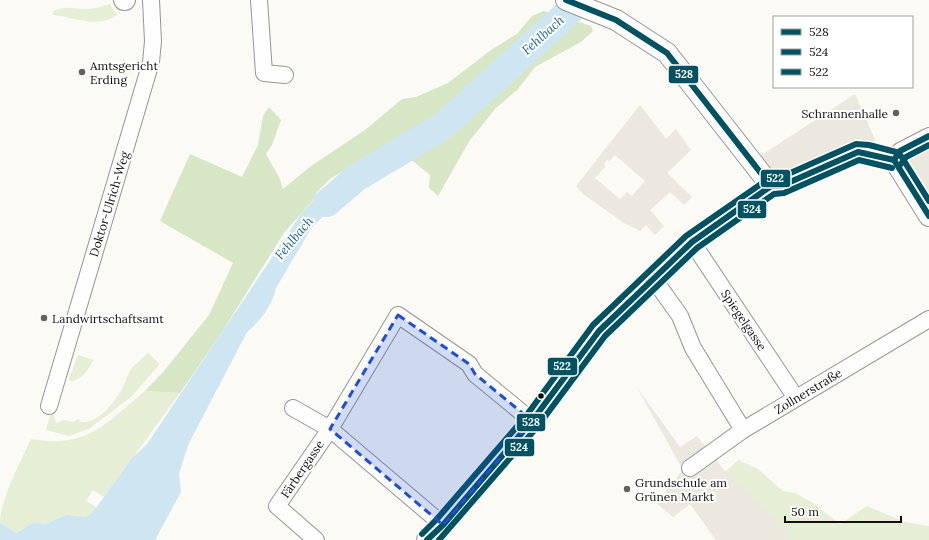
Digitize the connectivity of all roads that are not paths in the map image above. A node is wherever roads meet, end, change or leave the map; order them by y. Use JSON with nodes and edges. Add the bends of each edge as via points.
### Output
{"nodes":[{"id":1,"x":151,"y":0,"type":"edge"},
{"id":2,"x":259,"y":0,"type":"edge"},
{"id":3,"x":566,"y":0,"type":"edge"},
{"id":4,"x":285,"y":75,"type":"dead end"},
{"id":5,"x":929,"y":136,"type":"edge"},
{"id":6,"x":894,"y":160,"type":"junction"},
{"id":7,"x":771,"y":186,"type":"junction"},
{"id":8,"x":929,"y":216,"type":"edge"},
{"id":9,"x":692,"y":242,"type":"junction"},
{"id":10,"x":653,"y":278,"type":"junction"},
{"id":11,"x":929,"y":319,"type":"edge"},
{"id":12,"x":796,"y":398,"type":"junction"},
{"id":13,"x":49,"y":406,"type":"dead end"},
{"id":14,"x":293,"y":408,"type":"dead end"},
{"id":15,"x":532,"y":421,"type":"junction"},
{"id":16,"x":330,"y":429,"type":"junction"},
{"id":17,"x":743,"y":430,"type":"junction"},
{"id":18,"x":690,"y":468,"type":"dead end"},
{"id":19,"x":443,"y":525,"type":"junction"},
{"id":20,"x":316,"y":540,"type":"edge"},
{"id":21,"x":427,"y":540,"type":"edge"}],
"edges":[{"from":1,"to":13,"type":"street","name":"Doktor-Ulrich-Weg","via":[[151,62]]},
{"from":2,"to":4,"type":"street","via":[[264,73]]},
{"from":3,"to":7,"type":"street","via":[[616,20],[667,53]]},
{"from":5,"to":6,"type":"street","via":[[900,151]]},
{"from":6,"to":7,"type":"street","via":[[858,152],[781,186]]},
{"from":6,"to":8,"type":"street"},
{"from":7,"to":9,"type":"street"},
{"from":9,"to":10,"type":"street"},
{"from":9,"to":12,"type":"street","name":"Spiegelgasse"},
{"from":10,"to":15,"type":"street","via":[[599,331]]},
{"from":10,"to":17,"type":"street","via":[[680,316],[693,348]]},
{"from":11,"to":12,"type":"street","name":"Zollnerstraße"},
{"from":12,"to":17,"type":"street","name":"Zollnerstraße"},
{"from":14,"to":16,"type":"street"},
{"from":15,"to":16,"type":"street","via":[[475,374],[469,364],[398,315]]},
{"from":15,"to":19,"type":"street"},
{"from":16,"to":19,"type":"street"},
{"from":16,"to":20,"type":"street","name":"Färbergasse","via":[[277,506]]},
{"from":17,"to":18,"type":"street","name":"Zollnerstraße"},
{"from":19,"to":21,"type":"street"}]}
